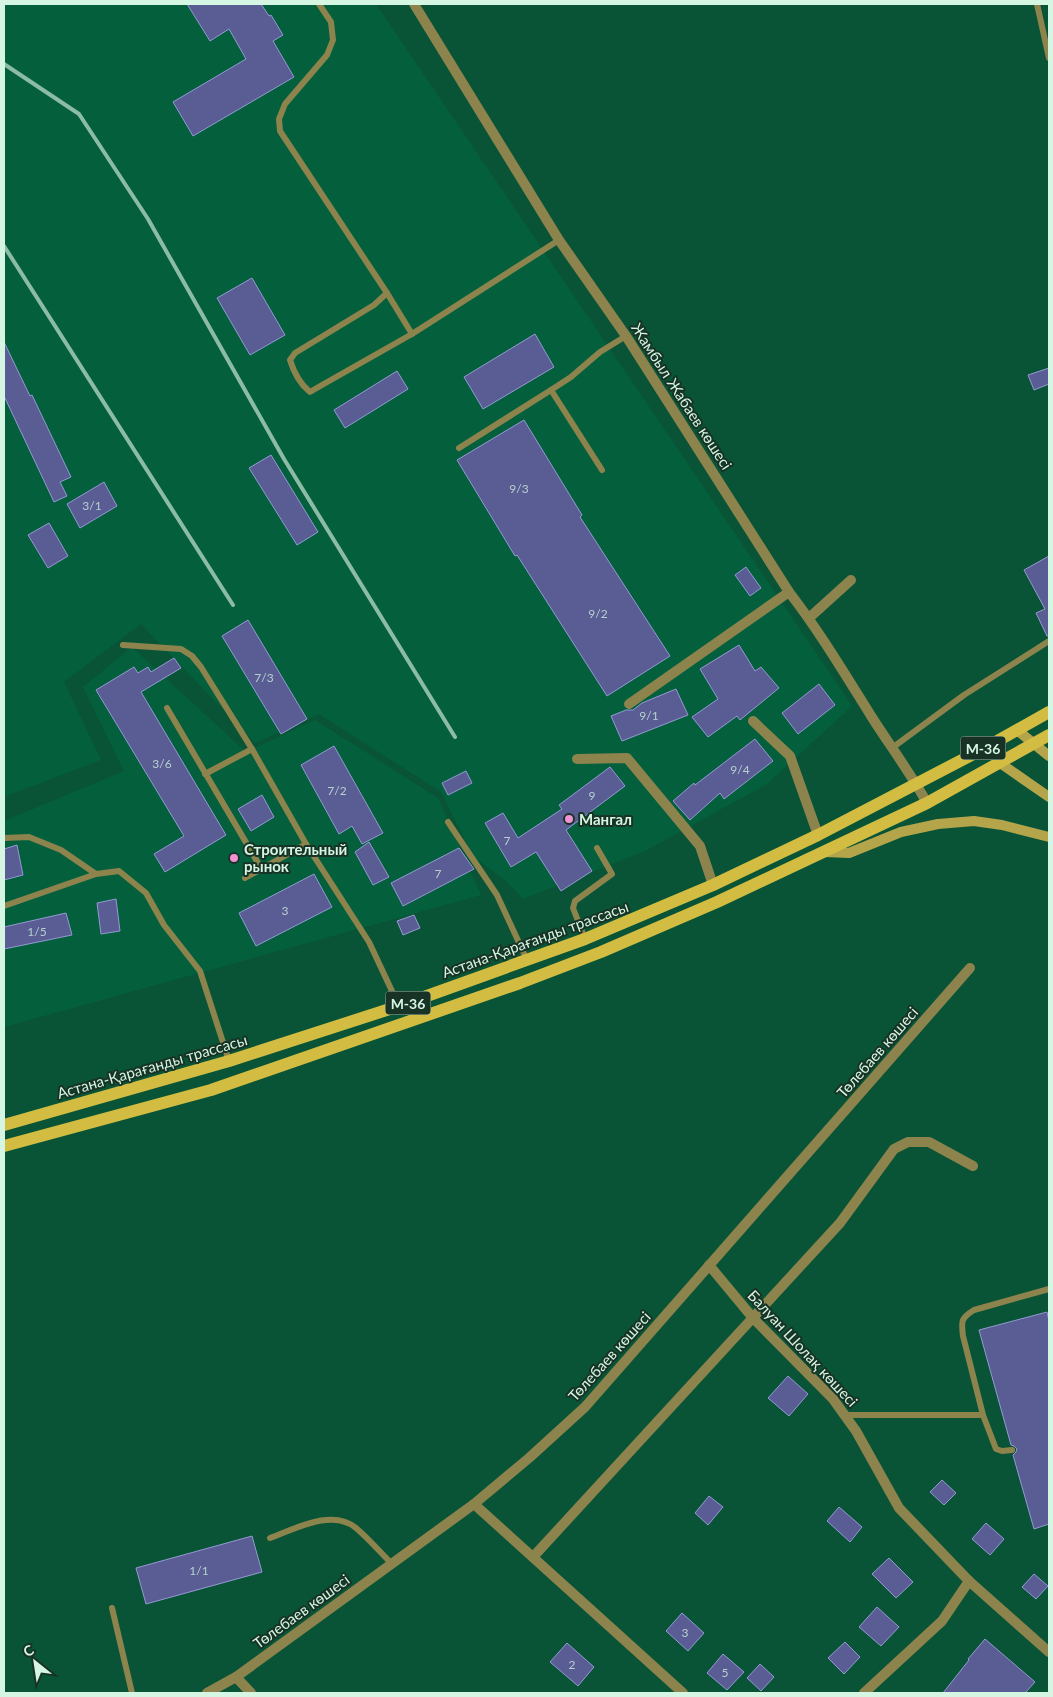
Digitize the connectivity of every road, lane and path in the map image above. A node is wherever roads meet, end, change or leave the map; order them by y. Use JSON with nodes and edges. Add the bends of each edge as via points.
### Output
{"nodes":[{"id":1,"x":318,"y":4,"type":"edge"},
{"id":2,"x":414,"y":4,"type":"edge"},
{"id":3,"x":1037,"y":4,"type":"edge"},
{"id":4,"x":1049,"y":58,"type":"edge"},
{"id":5,"x":559,"y":240,"type":"junction"},
{"id":6,"x":387,"y":293,"type":"junction"},
{"id":7,"x":412,"y":334,"type":"junction"},
{"id":8,"x":626,"y":336,"type":"junction"},
{"id":9,"x":551,"y":390,"type":"junction"},
{"id":10,"x":459,"y":448,"type":"dead end"},
{"id":11,"x":602,"y":470,"type":"dead end"},
{"id":12,"x":851,"y":580,"type":"dead end"},
{"id":13,"x":789,"y":592,"type":"junction"},
{"id":14,"x":809,"y":618,"type":"junction"},
{"id":15,"x":1049,"y":641,"type":"edge"},
{"id":16,"x":123,"y":645,"type":"dead end"},
{"id":17,"x":629,"y":704,"type":"dead end"},
{"id":18,"x":167,"y":708,"type":"dead end"},
{"id":19,"x":1049,"y":712,"type":"edge"},
{"id":20,"x":753,"y":722,"type":"dead end"},
{"id":21,"x":1017,"y":730,"type":"junction"},
{"id":22,"x":1049,"y":735,"type":"edge"},
{"id":23,"x":993,"y":743,"type":"junction"},
{"id":24,"x":1033,"y":744,"type":"junction"},
{"id":25,"x":892,"y":748,"type":"junction"},
{"id":26,"x":252,"y":749,"type":"junction"},
{"id":27,"x":1049,"y":756,"type":"edge"},
{"id":28,"x":578,"y":759,"type":"dead end"},
{"id":29,"x":1000,"y":763,"type":"junction"},
{"id":30,"x":205,"y":774,"type":"junction"},
{"id":31,"x":916,"y":784,"type":"junction"},
{"id":32,"x":1049,"y":797,"type":"edge"},
{"id":33,"x":927,"y":803,"type":"junction"},
{"id":34,"x":448,"y":822,"type":"dead end"},
{"id":35,"x":818,"y":835,"type":"junction"},
{"id":36,"x":1049,"y":837,"type":"edge"},
{"id":37,"x":4,"y":838,"type":"edge"},
{"id":38,"x":306,"y":844,"type":"junction"},
{"id":39,"x":597,"y":848,"type":"dead end"},
{"id":40,"x":821,"y":852,"type":"junction"},
{"id":41,"x":261,"y":868,"type":"junction"},
{"id":42,"x":96,"y":874,"type":"junction"},
{"id":43,"x":245,"y":878,"type":"dead end"},
{"id":44,"x":713,"y":886,"type":"junction"},
{"id":45,"x":4,"y":906,"type":"edge"},
{"id":46,"x":585,"y":940,"type":"junction"},
{"id":47,"x":527,"y":960,"type":"junction"},
{"id":48,"x":970,"y":968,"type":"dead end"},
{"id":49,"x":399,"y":1006,"type":"junction"},
{"id":50,"x":229,"y":1061,"type":"junction"},
{"id":51,"x":4,"y":1125,"type":"edge"},
{"id":52,"x":4,"y":1146,"type":"edge"},
{"id":53,"x":973,"y":1166,"type":"dead end"},
{"id":54,"x":709,"y":1265,"type":"junction"},
{"id":55,"x":1049,"y":1289,"type":"edge"},
{"id":56,"x":753,"y":1318,"type":"junction"},
{"id":57,"x":845,"y":1415,"type":"junction"},
{"id":58,"x":983,"y":1415,"type":"junction"},
{"id":59,"x":1012,"y":1450,"type":"dead end"},
{"id":60,"x":474,"y":1504,"type":"junction"},
{"id":61,"x":270,"y":1538,"type":"dead end"},
{"id":62,"x":532,"y":1557,"type":"junction"},
{"id":63,"x":392,"y":1564,"type":"junction"},
{"id":64,"x":969,"y":1581,"type":"junction"},
{"id":65,"x":112,"y":1608,"type":"dead end"},
{"id":66,"x":1049,"y":1652,"type":"edge"},
{"id":67,"x":236,"y":1677,"type":"junction"},
{"id":68,"x":132,"y":1693,"type":"edge"},
{"id":69,"x":207,"y":1693,"type":"edge"},
{"id":70,"x":251,"y":1693,"type":"edge"},
{"id":71,"x":683,"y":1693,"type":"edge"},
{"id":72,"x":864,"y":1693,"type":"edge"}],
"edges":[{"from":1,"to":6,"type":"lane","via":[[331,22],[333,40],[327,55],[285,104],[279,119],[280,131]]},
{"from":2,"to":5,"type":"street","name":"Жамбыл Жабаев көшесі"},
{"from":3,"to":4,"type":"lane"},
{"from":5,"to":7,"type":"lane"},
{"from":5,"to":8,"type":"street","name":"Жамбыл Жабаев көшесі"},
{"from":6,"to":7,"type":"lane"},
{"from":6,"to":7,"type":"lane","via":[[374,305],[295,353],[290,360],[303,386],[310,392]]},
{"from":8,"to":9,"type":"lane"},
{"from":8,"to":13,"type":"street","name":"Жамбыл Жабаев көшесі"},
{"from":9,"to":10,"type":"lane"},
{"from":9,"to":11,"type":"lane"},
{"from":12,"to":14,"type":"street"},
{"from":13,"to":14,"type":"street","name":"Жамбыл Жабаев көшесі"},
{"from":13,"to":17,"type":"street"},
{"from":14,"to":25,"type":"street","name":"Жамбыл Жабаев көшесі"},
{"from":15,"to":25,"type":"lane","via":[[964,695]]},
{"from":16,"to":26,"type":"lane","via":[[181,649],[192,656]]},
{"from":18,"to":30,"type":"lane"},
{"from":19,"to":21,"type":"main road","name":"Астана-Қарағанды трассасы","number":"M-36"},
{"from":20,"to":35,"type":"street","via":[[790,756]]},
{"from":21,"to":23,"type":"main road","name":"Астана-Қарағанды трассасы","number":"M-36"},
{"from":21,"to":24,"type":"main road"},
{"from":22,"to":24,"type":"main road","number":"M-36"},
{"from":23,"to":29,"type":"main road"},
{"from":23,"to":31,"type":"main road","name":"Астана-Қарағанды трассасы","number":"M-36"},
{"from":24,"to":27,"type":"main road"},
{"from":24,"to":29,"type":"main road","number":"M-36"},
{"from":25,"to":31,"type":"street","name":"Жамбыл Жабаев көшесі"},
{"from":26,"to":30,"type":"lane"},
{"from":26,"to":38,"type":"lane"},
{"from":28,"to":44,"type":"street","via":[[628,758],[700,846]]},
{"from":29,"to":32,"type":"main road"},
{"from":29,"to":33,"type":"main road","number":"M-36"},
{"from":30,"to":41,"type":"lane"},
{"from":31,"to":33,"type":"street","name":"Жамбыл Жабаев көшесі"},
{"from":31,"to":35,"type":"main road","name":"Астана-Қарағанды трассасы","number":"M-36"},
{"from":33,"to":40,"type":"main road","number":"M-36"},
{"from":34,"to":47,"type":"lane","via":[[497,895]]},
{"from":35,"to":44,"type":"main road","name":"Астана-Қарағанды трассасы","number":"M-36"},
{"from":36,"to":40,"type":"main road","via":[[1002,824],[974,821],[900,832],[848,853]]},
{"from":37,"to":42,"type":"lane","via":[[29,837],[61,850]]},
{"from":38,"to":41,"type":"lane"},
{"from":38,"to":49,"type":"lane","via":[[369,942]]},
{"from":39,"to":46,"type":"lane","via":[[612,874],[575,901],[573,908]]},
{"from":40,"to":52,"type":"main road","number":"M-36","via":[[699,910],[520,983],[211,1090]]},
{"from":41,"to":43,"type":"lane"},
{"from":42,"to":45,"type":"lane"},
{"from":42,"to":50,"type":"lane","via":[[119,870],[146,893],[164,925],[200,971]]},
{"from":44,"to":46,"type":"main road","name":"Астана-Қарағанды трассасы","number":"M-36"},
{"from":46,"to":47,"type":"main road","name":"Астана-Қарағанды трассасы","number":"M-36"},
{"from":47,"to":49,"type":"main road","name":"Астана-Қарағанды трассасы","number":"M-36"},
{"from":48,"to":54,"type":"street","name":"Төлебаев көшесі"},
{"from":49,"to":50,"type":"main road","name":"Астана-Қарағанды трассасы","number":"M-36"},
{"from":50,"to":51,"type":"main road","name":"Астана-Қарағанды трассасы","number":"M-36"},
{"from":53,"to":56,"type":"street","via":[[929,1142],[908,1142],[894,1149],[840,1223]]},
{"from":54,"to":56,"type":"street","name":"Балуан Шолақ көшесі"},
{"from":54,"to":60,"type":"street","name":"Төлебаев көшесі","via":[[585,1407]]},
{"from":55,"to":58,"type":"lane","via":[[974,1310],[961,1323]]},
{"from":56,"to":57,"type":"street","name":"Балуан Шолақ көшесі","via":[[833,1398]]},
{"from":56,"to":62,"type":"street"},
{"from":57,"to":58,"type":"lane"},
{"from":57,"to":64,"type":"street","name":"Балуан Шолақ көшесі","via":[[899,1508]]},
{"from":58,"to":59,"type":"lane","via":[[996,1449],[1002,1452]]},
{"from":60,"to":62,"type":"street"},
{"from":60,"to":63,"type":"street","name":"Төлебаев көшесі"},
{"from":61,"to":63,"type":"lane","via":[[321,1520],[341,1520],[354,1527]]},
{"from":62,"to":71,"type":"street"},
{"from":63,"to":67,"type":"street","name":"Төлебаев көшесі"},
{"from":64,"to":66,"type":"street","name":"Балуан Шолақ көшесі"},
{"from":64,"to":72,"type":"street","via":[[942,1622]]},
{"from":65,"to":68,"type":"lane"},
{"from":67,"to":69,"type":"street","name":"Төлебаев көшесі"},
{"from":67,"to":70,"type":"street"}]}
